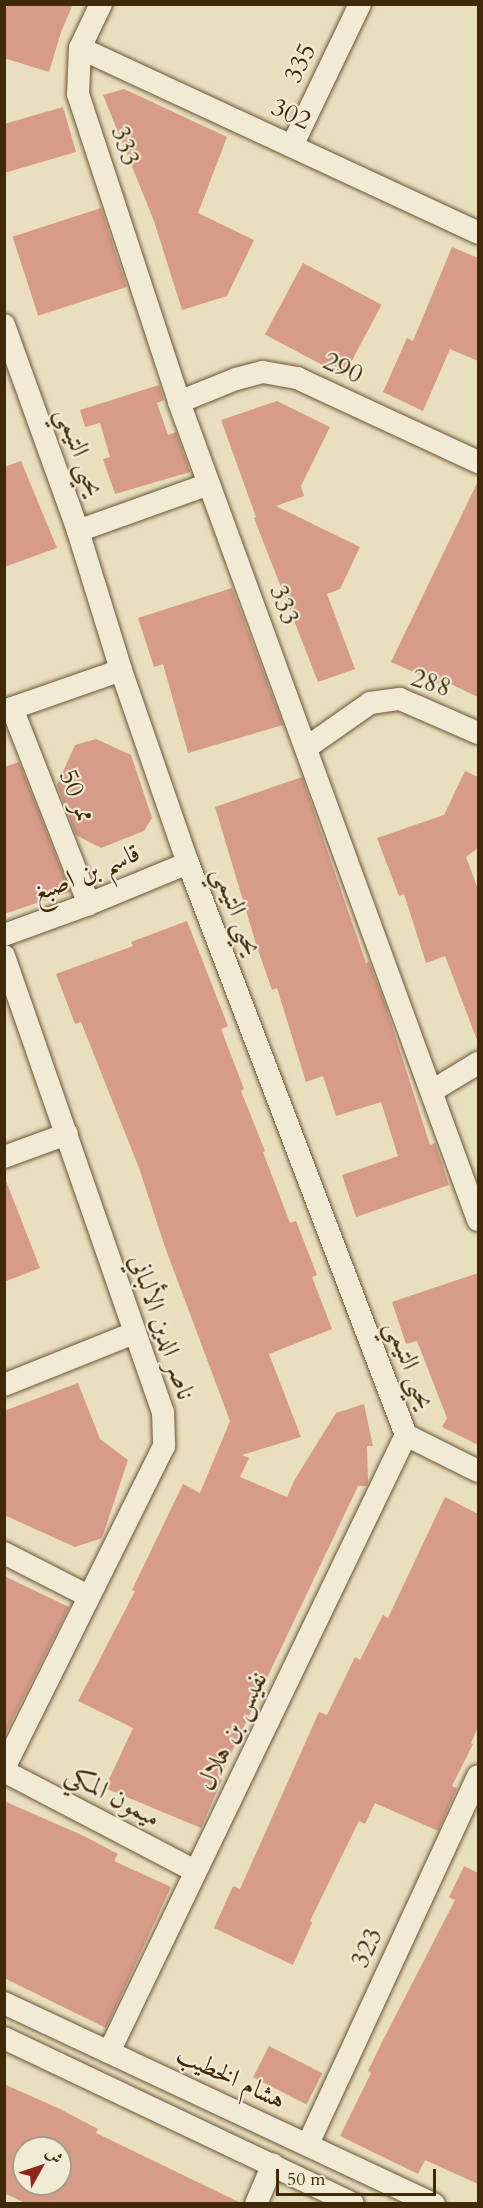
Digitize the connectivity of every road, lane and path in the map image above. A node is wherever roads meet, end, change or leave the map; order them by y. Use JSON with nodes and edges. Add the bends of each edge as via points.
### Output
{"nodes":[{"id":1,"x":100,"y":4,"type":"edge"},
{"id":2,"x":360,"y":4,"type":"edge"},
{"id":3,"x":80,"y":48,"type":"junction"},
{"id":4,"x":292,"y":146,"type":"junction"},
{"id":5,"x":478,"y":233,"type":"edge"},
{"id":6,"x":4,"y":325,"type":"edge"},
{"id":7,"x":179,"y":402,"type":"junction"},
{"id":8,"x":478,"y":462,"type":"edge"},
{"id":9,"x":209,"y":484,"type":"junction"},
{"id":10,"x":78,"y":531,"type":"junction"},
{"id":11,"x":121,"y":670,"type":"junction"},
{"id":12,"x":8,"y":710,"type":"edge"},
{"id":13,"x":478,"y":733,"type":"edge"},
{"id":14,"x":306,"y":748,"type":"junction"},
{"id":15,"x":188,"y":862,"type":"junction"},
{"id":16,"x":89,"y":904,"type":"junction"},
{"id":17,"x":4,"y":935,"type":"edge"},
{"id":18,"x":4,"y":956,"type":"edge"},
{"id":19,"x":478,"y":1063,"type":"edge"},
{"id":20,"x":432,"y":1091,"type":"junction"},
{"id":21,"x":67,"y":1134,"type":"junction"},
{"id":22,"x":4,"y":1157,"type":"edge"},
{"id":23,"x":478,"y":1220,"type":"edge"},
{"id":24,"x":134,"y":1333,"type":"junction"},
{"id":25,"x":4,"y":1385,"type":"edge"},
{"id":26,"x":406,"y":1435,"type":"junction"},
{"id":27,"x":478,"y":1471,"type":"edge"},
{"id":28,"x":4,"y":1553,"type":"edge"},
{"id":29,"x":88,"y":1596,"type":"junction"},
{"id":30,"x":4,"y":1769,"type":"edge"},
{"id":31,"x":478,"y":1776,"type":"edge"},
{"id":32,"x":195,"y":1871,"type":"junction"},
{"id":33,"x":4,"y":2003,"type":"edge"},
{"id":34,"x":4,"y":2038,"type":"edge"},
{"id":35,"x":109,"y":2052,"type":"junction"},
{"id":36,"x":308,"y":2144,"type":"junction"},
{"id":37,"x":273,"y":2164,"type":"junction"},
{"id":38,"x":256,"y":2204,"type":"edge"},
{"id":39,"x":353,"y":2204,"type":"edge"},
{"id":40,"x":434,"y":2204,"type":"edge"}],
"edges":[{"from":1,"to":3,"type":"street","name":"333"},
{"from":2,"to":4,"type":"street","name":"335"},
{"from":3,"to":4,"type":"street","name":"302"},
{"from":3,"to":7,"type":"street","name":"333","via":[[78,94]]},
{"from":4,"to":5,"type":"street","name":"302"},
{"from":6,"to":10,"type":"street","name":"يحيى التيمي"},
{"from":7,"to":8,"type":"street","name":"290","via":[[263,372],[297,378]]},
{"from":7,"to":9,"type":"street","name":"333"},
{"from":9,"to":10,"type":"street"},
{"from":9,"to":14,"type":"street","name":"333"},
{"from":10,"to":11,"type":"street","name":"يحيى التيمي"},
{"from":11,"to":12,"type":"street"},
{"from":11,"to":15,"type":"street","name":"يحيى التيمي"},
{"from":12,"to":16,"type":"street","name":"ممر 50"},
{"from":13,"to":14,"type":"street","name":"288","via":[[400,699],[370,704]]},
{"from":14,"to":20,"type":"street","name":"333"},
{"from":15,"to":16,"type":"street","name":"قاسم بن اصبغ"},
{"from":15,"to":26,"type":"street","name":"يحيى التيمي"},
{"from":16,"to":17,"type":"street","name":"قاسم بن اصبغ"},
{"from":18,"to":21,"type":"street","name":"ناصر الدين الألباني"},
{"from":19,"to":20,"type":"street"},
{"from":20,"to":23,"type":"street","name":"333"},
{"from":21,"to":22,"type":"street"},
{"from":21,"to":24,"type":"street","name":"ناصر الدين الألباني"},
{"from":24,"to":25,"type":"street"},
{"from":24,"to":29,"type":"street","name":"ناصر الدين الألباني","via":[[163,1412],[164,1446]]},
{"from":26,"to":27,"type":"street","name":"يحيى التيمي"},
{"from":26,"to":32,"type":"street","name":"نفيس بن هلال"},
{"from":28,"to":29,"type":"street"},
{"from":29,"to":30,"type":"street","name":"ناصر الدين الألباني"},
{"from":30,"to":32,"type":"street","name":"ميمون المكي"},
{"from":31,"to":36,"type":"street","name":"323"},
{"from":32,"to":35,"type":"street","name":"نفيس بن هلال"},
{"from":33,"to":35,"type":"street","name":"هشام الخطيب"},
{"from":34,"to":37,"type":"street"},
{"from":35,"to":36,"type":"street","name":"هشام الخطيب"},
{"from":36,"to":40,"type":"street","name":"هشام الخطيب"},
{"from":37,"to":38,"type":"street"},
{"from":37,"to":39,"type":"street"}]}
